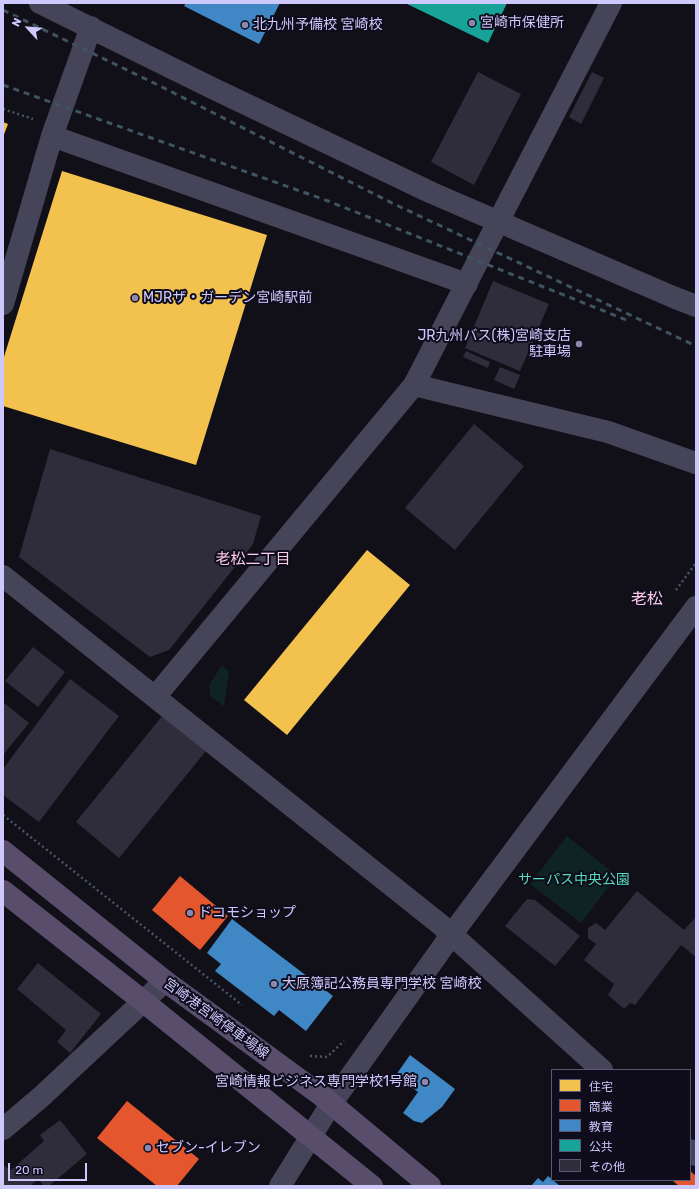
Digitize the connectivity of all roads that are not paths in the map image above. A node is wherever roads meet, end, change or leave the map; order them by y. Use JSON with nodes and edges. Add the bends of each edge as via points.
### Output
{"nodes":[{"id":1,"x":40,"y":3,"type":"edge"},
{"id":2,"x":611,"y":3,"type":"edge"},
{"id":3,"x":91,"y":28,"type":"junction"},
{"id":4,"x":52,"y":136,"type":"junction"},
{"id":5,"x":499,"y":222,"type":"junction"},
{"id":6,"x":467,"y":284,"type":"junction"},
{"id":7,"x":3,"y":304,"type":"edge"},
{"id":8,"x":696,"y":306,"type":"edge"},
{"id":9,"x":414,"y":385,"type":"junction"},
{"id":10,"x":696,"y":463,"type":"edge"},
{"id":11,"x":3,"y":576,"type":"edge"},
{"id":12,"x":696,"y":607,"type":"edge"},
{"id":13,"x":155,"y":697,"type":"junction"},
{"id":14,"x":3,"y":851,"type":"edge"},
{"id":15,"x":3,"y":891,"type":"edge"},
{"id":16,"x":452,"y":934,"type":"junction"},
{"id":17,"x":165,"y":981,"type":"junction"},
{"id":18,"x":144,"y":1002,"type":"junction"},
{"id":19,"x":601,"y":1069,"type":"edge"},
{"id":20,"x":331,"y":1104,"type":"junction"},
{"id":21,"x":3,"y":1129,"type":"edge"},
{"id":22,"x":310,"y":1136,"type":"junction"},
{"id":23,"x":280,"y":1186,"type":"edge"},
{"id":24,"x":372,"y":1186,"type":"edge"},
{"id":25,"x":430,"y":1186,"type":"edge"}],
"edges":[{"from":1,"to":3,"type":"street"},
{"from":2,"to":5,"type":"street"},
{"from":3,"to":4,"type":"street"},
{"from":3,"to":5,"type":"street","via":[[418,186]]},
{"from":4,"to":6,"type":"street"},
{"from":4,"to":7,"type":"street"},
{"from":5,"to":6,"type":"street"},
{"from":5,"to":8,"type":"street"},
{"from":6,"to":9,"type":"street"},
{"from":9,"to":10,"type":"street","via":[[608,432]]},
{"from":9,"to":13,"type":"street"},
{"from":11,"to":13,"type":"street"},
{"from":12,"to":16,"type":"street"},
{"from":13,"to":16,"type":"street"},
{"from":14,"to":17,"type":"main road","name":"宮崎港宮崎停車場線"},
{"from":15,"to":18,"type":"main road","name":"宮崎港宮崎停車場線"},
{"from":16,"to":19,"type":"street"},
{"from":16,"to":20,"type":"street"},
{"from":17,"to":18,"type":"street"},
{"from":17,"to":20,"type":"main road","name":"宮崎港宮崎停車場線"},
{"from":18,"to":21,"type":"street"},
{"from":18,"to":22,"type":"main road","name":"宮崎港宮崎停車場線"},
{"from":20,"to":22,"type":"street"},
{"from":20,"to":25,"type":"main road","name":"宮崎港宮崎停車場線"},
{"from":22,"to":23,"type":"street"},
{"from":22,"to":24,"type":"main road","name":"宮崎港宮崎停車場線"}]}
